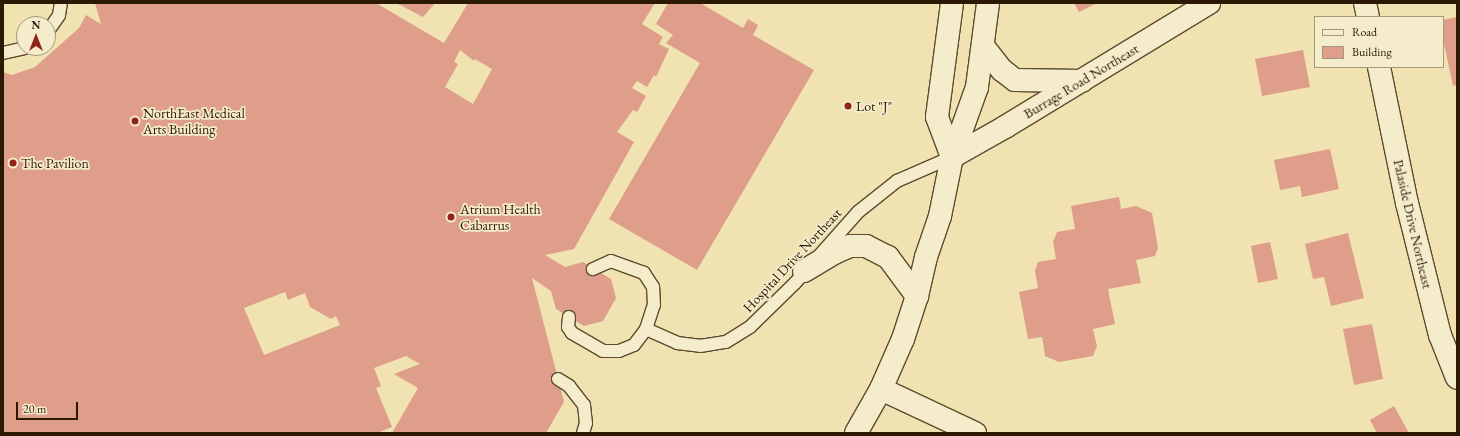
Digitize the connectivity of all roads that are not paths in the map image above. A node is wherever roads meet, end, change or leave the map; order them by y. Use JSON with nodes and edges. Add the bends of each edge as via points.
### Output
{"nodes":[{"id":1,"x":61,"y":3,"type":"edge"},
{"id":2,"x":952,"y":3,"type":"edge"},
{"id":3,"x":988,"y":3,"type":"edge"},
{"id":4,"x":1209,"y":3,"type":"edge"},
{"id":5,"x":1365,"y":3,"type":"edge"},
{"id":6,"x":1368,"y":16,"type":"edge"},
{"id":7,"x":56,"y":19,"type":"edge"},
{"id":8,"x":982,"y":46,"type":"junction"},
{"id":9,"x":16,"y":50,"type":"edge"},
{"id":10,"x":3,"y":53,"type":"edge"},
{"id":11,"x":1379,"y":68,"type":"edge"},
{"id":12,"x":1082,"y":81,"type":"junction"},
{"id":13,"x":952,"y":156,"type":"junction"},
{"id":14,"x":593,"y":269,"type":"dead end"},
{"id":15,"x":804,"y":271,"type":"junction"},
{"id":16,"x":917,"y":296,"type":"junction"},
{"id":17,"x":569,"y":317,"type":"dead end"},
{"id":18,"x":646,"y":329,"type":"junction"},
{"id":19,"x":1457,"y":378,"type":"edge"},
{"id":20,"x":558,"y":380,"type":"dead end"},
{"id":21,"x":881,"y":389,"type":"junction"},
{"id":22,"x":583,"y":433,"type":"edge"},
{"id":23,"x":856,"y":433,"type":"edge"},
{"id":24,"x":975,"y":433,"type":"edge"}],
"edges":[{"from":1,"to":7,"type":"lane"},
{"from":2,"to":13,"type":"main road","via":[[938,117]]},
{"from":3,"to":8,"type":"main road"},
{"from":4,"to":12,"type":"main road","name":"Burrage Road Northeast"},
{"from":5,"to":6,"type":"main road"},
{"from":8,"to":12,"type":"main road","via":[[1002,70],[1015,80]]},
{"from":8,"to":13,"type":"main road","via":[[977,87]]},
{"from":9,"to":10,"type":"lane"},
{"from":11,"to":19,"type":"main road","name":"Palaside Drive Northeast","via":[[1440,335]]},
{"from":12,"to":13,"type":"main road","name":"Burrage Road Northeast"},
{"from":13,"to":15,"type":"lane","name":"Hospital Drive Northeast","via":[[897,182],[858,212]]},
{"from":13,"to":16,"type":"main road","via":[[940,216],[926,257]]},
{"from":14,"to":18,"type":"lane","via":[[611,261],[644,272],[653,287],[654,305]]},
{"from":15,"to":16,"type":"main road","via":[[850,246],[866,246],[888,257]]},
{"from":15,"to":18,"type":"lane","name":"Hospital Drive Northeast","via":[[750,327],[726,342],[700,346],[677,343]]},
{"from":16,"to":21,"type":"main road","via":[[904,339]]},
{"from":17,"to":18,"type":"lane","via":[[568,327],[575,337],[603,351],[619,351],[634,345]]},
{"from":20,"to":22,"type":"lane","via":[[569,386],[584,405],[586,423]]},
{"from":21,"to":23,"type":"main road"},
{"from":21,"to":24,"type":"main road"}]}
